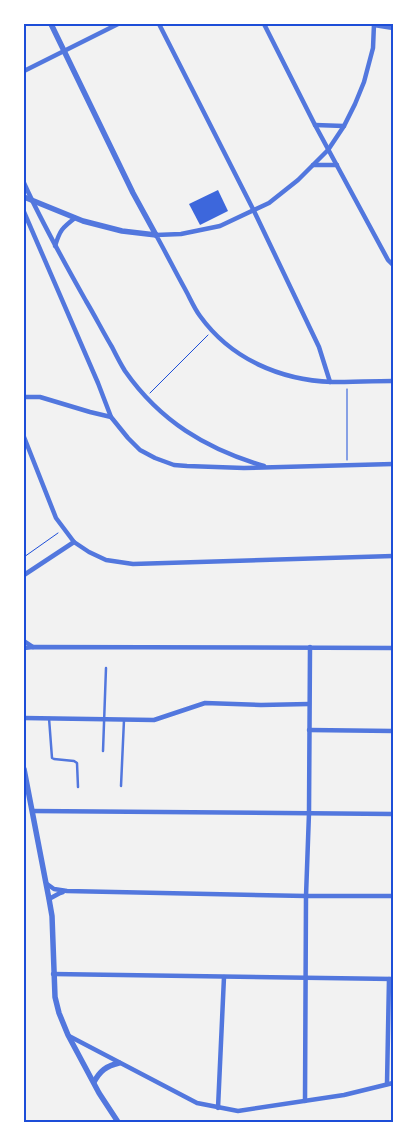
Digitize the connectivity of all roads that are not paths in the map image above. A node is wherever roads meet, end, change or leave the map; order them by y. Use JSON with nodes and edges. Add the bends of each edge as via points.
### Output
{"nodes":[{"id":1,"x":51,"y":24,"type":"edge"},
{"id":2,"x":118,"y":24,"type":"edge"},
{"id":3,"x":159,"y":24,"type":"edge"},
{"id":4,"x":264,"y":24,"type":"edge"},
{"id":5,"x":374,"y":24,"type":"edge"},
{"id":6,"x":393,"y":28,"type":"edge"},
{"id":7,"x":65,"y":50,"type":"junction"},
{"id":8,"x":24,"y":71,"type":"edge"},
{"id":9,"x":315,"y":125,"type":"junction"},
{"id":10,"x":344,"y":126,"type":"junction"},
{"id":11,"x":328,"y":150,"type":"junction"},
{"id":12,"x":313,"y":165,"type":"junction"},
{"id":13,"x":337,"y":165,"type":"junction"},
{"id":14,"x":24,"y":183,"type":"edge"},
{"id":15,"x":24,"y":197,"type":"edge"},
{"id":16,"x":31,"y":200,"type":"junction"},
{"id":17,"x":254,"y":211,"type":"junction"},
{"id":18,"x":24,"y":212,"type":"edge"},
{"id":19,"x":75,"y":218,"type":"junction"},
{"id":20,"x":156,"y":235,"type":"junction"},
{"id":21,"x":55,"y":246,"type":"junction"},
{"id":22,"x":393,"y":265,"type":"edge"},
{"id":23,"x":393,"y":381,"type":"edge"},
{"id":24,"x":330,"y":382,"type":"junction"},
{"id":25,"x":24,"y":397,"type":"edge"},
{"id":26,"x":111,"y":417,"type":"junction"},
{"id":27,"x":24,"y":437,"type":"edge"},
{"id":28,"x":393,"y":464,"type":"edge"},
{"id":29,"x":270,"y":468,"type":"junction"},
{"id":30,"x":74,"y":542,"type":"junction"},
{"id":31,"x":393,"y":556,"type":"edge"},
{"id":32,"x":24,"y":575,"type":"edge"},
{"id":33,"x":24,"y":641,"type":"edge"},
{"id":34,"x":33,"y":647,"type":"junction"},
{"id":35,"x":310,"y":647,"type":"junction"},
{"id":36,"x":24,"y":648,"type":"edge"},
{"id":37,"x":393,"y":648,"type":"edge"},
{"id":38,"x":106,"y":668,"type":"dead end"},
{"id":39,"x":309,"y":704,"type":"junction"},
{"id":40,"x":24,"y":718,"type":"edge"},
{"id":41,"x":48,"y":718,"type":"junction"},
{"id":42,"x":104,"y":719,"type":"junction"},
{"id":43,"x":124,"y":720,"type":"junction"},
{"id":44,"x":309,"y":730,"type":"junction"},
{"id":45,"x":393,"y":731,"type":"edge"},
{"id":46,"x":103,"y":751,"type":"dead end"},
{"id":47,"x":24,"y":769,"type":"edge"},
{"id":48,"x":121,"y":786,"type":"dead end"},
{"id":49,"x":78,"y":787,"type":"dead end"},
{"id":50,"x":33,"y":811,"type":"junction"},
{"id":51,"x":308,"y":813,"type":"junction"},
{"id":52,"x":393,"y":814,"type":"edge"},
{"id":53,"x":47,"y":884,"type":"junction"},
{"id":54,"x":67,"y":891,"type":"junction"},
{"id":55,"x":306,"y":896,"type":"junction"},
{"id":56,"x":393,"y":896,"type":"edge"},
{"id":57,"x":50,"y":899,"type":"junction"},
{"id":58,"x":54,"y":974,"type":"junction"},
{"id":59,"x":224,"y":977,"type":"junction"},
{"id":60,"x":306,"y":978,"type":"junction"},
{"id":61,"x":391,"y":979,"type":"edge"},
{"id":62,"x":68,"y":1035,"type":"junction"},
{"id":63,"x":119,"y":1063,"type":"junction"},
{"id":64,"x":94,"y":1082,"type":"junction"},
{"id":65,"x":393,"y":1083,"type":"edge"},
{"id":66,"x":387,"y":1084,"type":"junction"},
{"id":67,"x":305,"y":1101,"type":"junction"},
{"id":68,"x":218,"y":1108,"type":"junction"},
{"id":69,"x":118,"y":1122,"type":"edge"}],
"edges":[{"from":1,"to":7,"type":"street"},
{"from":2,"to":7,"type":"street"},
{"from":3,"to":17,"type":"street"},
{"from":4,"to":9,"type":"street"},
{"from":5,"to":6,"type":"street"},
{"from":5,"to":10,"type":"street","via":[[364,82]]},
{"from":7,"to":8,"type":"street"},
{"from":7,"to":20,"type":"street"},
{"from":9,"to":10,"type":"street"},
{"from":9,"to":11,"type":"street"},
{"from":10,"to":11,"type":"street"},
{"from":11,"to":12,"type":"street"},
{"from":11,"to":13,"type":"street"},
{"from":12,"to":13,"type":"street"},
{"from":12,"to":17,"type":"street","via":[[269,203]]},
{"from":13,"to":22,"type":"street"},
{"from":14,"to":16,"type":"street"},
{"from":15,"to":16,"type":"street"},
{"from":16,"to":19,"type":"street"},
{"from":16,"to":21,"type":"street"},
{"from":17,"to":20,"type":"street","via":[[220,226]]},
{"from":17,"to":24,"type":"street","via":[[318,347]]},
{"from":18,"to":26,"type":"street"},
{"from":19,"to":20,"type":"street","via":[[122,231]]},
{"from":19,"to":21,"type":"street","via":[[58,234]]},
{"from":20,"to":24,"type":"street","via":[[199,315],[231,348],[273,372]]},
{"from":21,"to":29,"type":"street","via":[[124,369],[142,393],[188,433],[226,453]]},
{"from":23,"to":24,"type":"street"},
{"from":25,"to":26,"type":"street","via":[[40,397]]},
{"from":26,"to":29,"type":"street","via":[[140,450],[174,465]]},
{"from":27,"to":30,"type":"street","via":[[56,518]]},
{"from":28,"to":29,"type":"street"},
{"from":30,"to":31,"type":"street","via":[[106,560],[133,564]]},
{"from":30,"to":32,"type":"street"},
{"from":33,"to":34,"type":"street"},
{"from":34,"to":35,"type":"street"},
{"from":34,"to":36,"type":"street"},
{"from":35,"to":37,"type":"street"},
{"from":35,"to":39,"type":"street"},
{"from":38,"to":42,"type":"lane"},
{"from":39,"to":43,"type":"street","via":[[205,703],[154,720]]},
{"from":39,"to":44,"type":"street"},
{"from":40,"to":41,"type":"street"},
{"from":41,"to":42,"type":"street"},
{"from":41,"to":49,"type":"lane","via":[[52,758],[76,763]]},
{"from":42,"to":43,"type":"street"},
{"from":42,"to":46,"type":"lane"},
{"from":43,"to":48,"type":"lane"},
{"from":44,"to":45,"type":"street"},
{"from":44,"to":51,"type":"street"},
{"from":47,"to":50,"type":"street"},
{"from":50,"to":51,"type":"street"},
{"from":50,"to":53,"type":"street"},
{"from":51,"to":52,"type":"street"},
{"from":51,"to":55,"type":"street"},
{"from":53,"to":54,"type":"street"},
{"from":53,"to":57,"type":"street"},
{"from":54,"to":55,"type":"street"},
{"from":54,"to":57,"type":"street"},
{"from":55,"to":56,"type":"street"},
{"from":55,"to":60,"type":"street"},
{"from":57,"to":58,"type":"street"},
{"from":58,"to":59,"type":"street"},
{"from":58,"to":62,"type":"street","via":[[55,997]]},
{"from":59,"to":60,"type":"street"},
{"from":59,"to":68,"type":"street"},
{"from":60,"to":61,"type":"street"},
{"from":60,"to":67,"type":"street"},
{"from":61,"to":66,"type":"street"},
{"from":62,"to":63,"type":"street"},
{"from":62,"to":64,"type":"street"},
{"from":63,"to":64,"type":"street","via":[[103,1068]]},
{"from":63,"to":68,"type":"street","via":[[198,1103]]},
{"from":64,"to":69,"type":"street"},
{"from":65,"to":66,"type":"street"},
{"from":66,"to":67,"type":"street"},
{"from":67,"to":68,"type":"street","via":[[238,1111]]}]}
